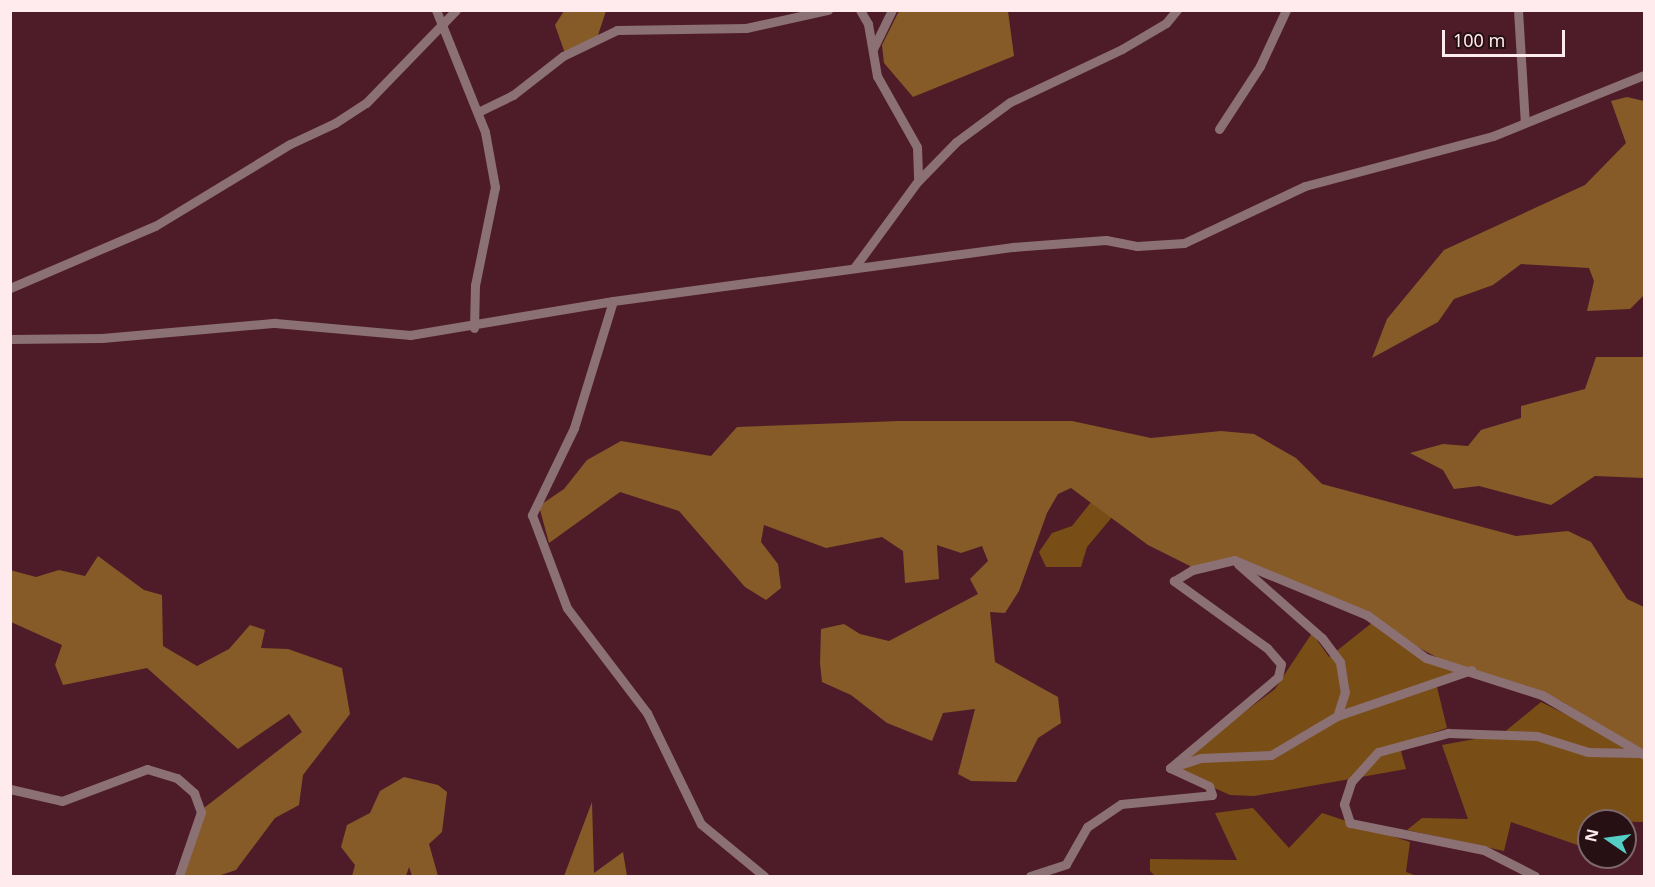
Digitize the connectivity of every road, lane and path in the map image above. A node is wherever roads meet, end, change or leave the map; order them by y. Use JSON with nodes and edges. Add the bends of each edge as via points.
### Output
{"nodes":[{"id":1,"x":436,"y":10,"type":"edge"},
{"id":2,"x":456,"y":10,"type":"edge"},
{"id":3,"x":828,"y":10,"type":"edge"},
{"id":4,"x":860,"y":10,"type":"edge"},
{"id":5,"x":892,"y":10,"type":"edge"},
{"id":6,"x":1177,"y":10,"type":"edge"},
{"id":7,"x":1287,"y":10,"type":"edge"},
{"id":8,"x":1518,"y":10,"type":"edge"},
{"id":9,"x":440,"y":24,"type":"junction"},
{"id":10,"x":873,"y":48,"type":"junction"},
{"id":11,"x":1644,"y":75,"type":"edge"},
{"id":12,"x":478,"y":112,"type":"junction"},
{"id":13,"x":1526,"y":123,"type":"junction"},
{"id":14,"x":1219,"y":129,"type":"dead end"},
{"id":15,"x":918,"y":181,"type":"junction"},
{"id":16,"x":854,"y":268,"type":"junction"},
{"id":17,"x":10,"y":288,"type":"edge"},
{"id":18,"x":614,"y":301,"type":"junction"},
{"id":19,"x":474,"y":328,"type":"junction"},
{"id":20,"x":10,"y":339,"type":"edge"},
{"id":21,"x":1234,"y":560,"type":"junction"},
{"id":22,"x":1471,"y":670,"type":"junction"},
{"id":23,"x":1337,"y":716,"type":"junction"},
{"id":24,"x":1644,"y":754,"type":"edge"},
{"id":25,"x":1170,"y":768,"type":"junction"},
{"id":26,"x":10,"y":789,"type":"edge"},
{"id":27,"x":179,"y":876,"type":"edge"},
{"id":28,"x":764,"y":876,"type":"edge"},
{"id":29,"x":1030,"y":876,"type":"edge"},
{"id":30,"x":1535,"y":876,"type":"edge"}],
"edges":[{"from":1,"to":9,"type":"street"},
{"from":2,"to":9,"type":"street"},
{"from":3,"to":12,"type":"street","via":[[746,28],[617,30],[563,56],[513,95]]},
{"from":4,"to":10,"type":"street"},
{"from":5,"to":10,"type":"street"},
{"from":6,"to":15,"type":"street","via":[[1166,23],[1122,49],[1010,102],[956,142]]},
{"from":7,"to":14,"type":"street","via":[[1260,66]]},
{"from":8,"to":13,"type":"street"},
{"from":9,"to":12,"type":"street"},
{"from":9,"to":17,"type":"street","via":[[366,103],[335,123],[290,144],[155,226]]},
{"from":10,"to":15,"type":"street","via":[[877,76],[917,147]]},
{"from":11,"to":13,"type":"street"},
{"from":12,"to":19,"type":"street","via":[[495,187],[475,285]]},
{"from":13,"to":16,"type":"street","via":[[1493,136],[1305,186],[1184,243],[1059,242]]},
{"from":15,"to":16,"type":"street"},
{"from":16,"to":18,"type":"street"},
{"from":18,"to":19,"type":"street"},
{"from":18,"to":28,"type":"street","via":[[574,428],[532,515],[567,608],[647,713],[701,824]]},
{"from":19,"to":20,"type":"street","via":[[410,335],[275,323],[102,338]]},
{"from":21,"to":22,"type":"street","via":[[1367,615],[1426,658]]},
{"from":21,"to":23,"type":"street","via":[[1322,638],[1340,663],[1346,692]]},
{"from":21,"to":25,"type":"street","via":[[1192,570],[1174,581],[1267,648],[1281,664],[1278,677]]},
{"from":22,"to":23,"type":"street"},
{"from":22,"to":24,"type":"street","via":[[1542,695]]},
{"from":23,"to":25,"type":"street","via":[[1271,755],[1201,758]]},
{"from":24,"to":30,"type":"street","via":[[1588,752],[1538,736],[1448,733],[1378,752],[1351,783],[1344,804],[1350,823],[1484,850]]},
{"from":25,"to":29,"type":"street","via":[[1209,786],[1212,795],[1120,804],[1087,827],[1066,864]]},
{"from":26,"to":27,"type":"street","via":[[62,801],[147,769],[177,778],[194,792],[201,812]]}]}
